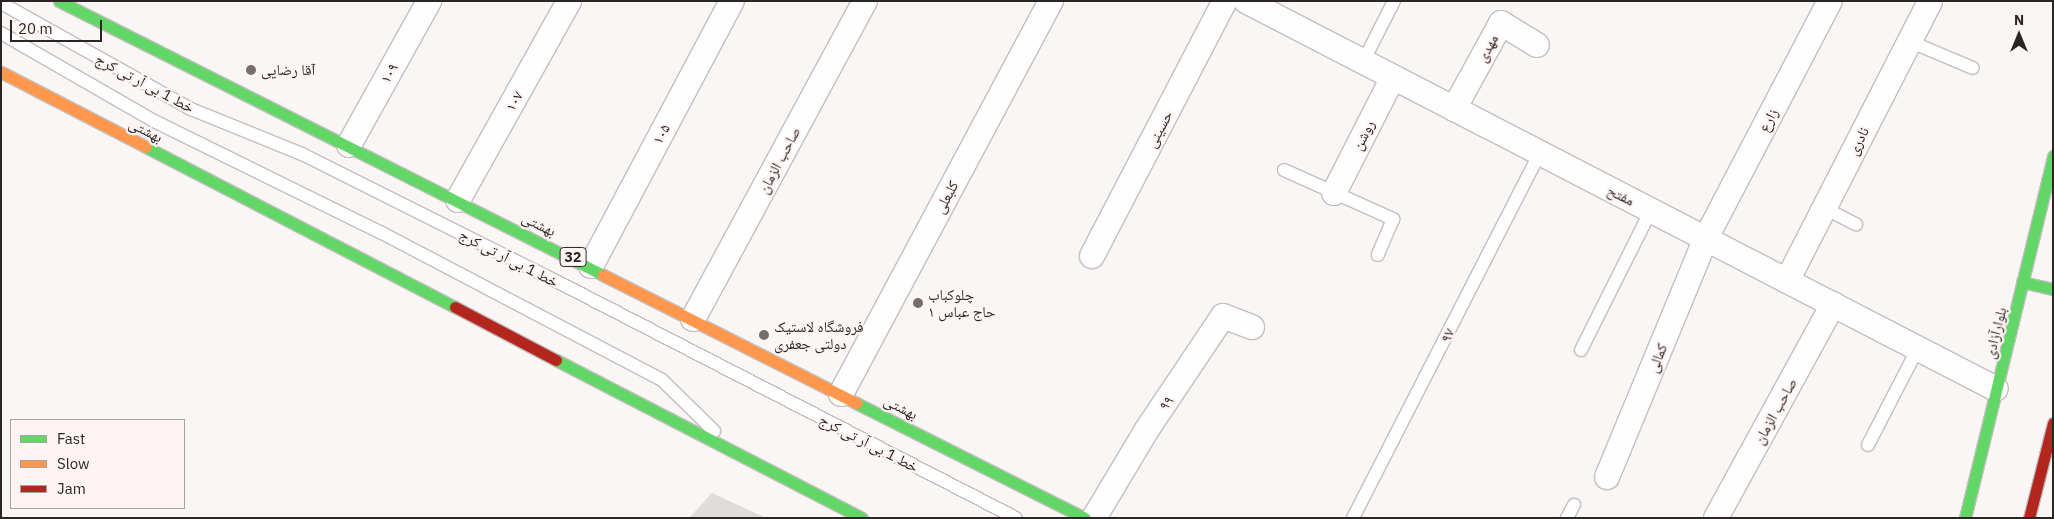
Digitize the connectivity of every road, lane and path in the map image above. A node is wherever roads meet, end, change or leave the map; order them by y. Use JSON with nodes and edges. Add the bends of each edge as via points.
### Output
{"nodes":[{"id":1,"x":59,"y":1,"type":"edge"},
{"id":2,"x":429,"y":1,"type":"edge"},
{"id":3,"x":570,"y":1,"type":"edge"},
{"id":4,"x":732,"y":1,"type":"edge"},
{"id":5,"x":865,"y":1,"type":"edge"},
{"id":6,"x":1051,"y":1,"type":"edge"},
{"id":7,"x":1225,"y":1,"type":"edge"},
{"id":8,"x":1246,"y":1,"type":"edge"},
{"id":9,"x":1394,"y":1,"type":"edge"},
{"id":10,"x":1830,"y":1,"type":"edge"},
{"id":11,"x":1930,"y":1,"type":"edge"},
{"id":12,"x":1,"y":2,"type":"edge"},
{"id":13,"x":1,"y":32,"type":"edge"},
{"id":14,"x":1909,"y":42,"type":"junction"},
{"id":15,"x":1537,"y":44,"type":"dead end"},
{"id":16,"x":1363,"y":62,"type":"junction"},
{"id":17,"x":1973,"y":68,"type":"dead end"},
{"id":18,"x":1,"y":72,"type":"edge"},
{"id":19,"x":1393,"y":78,"type":"junction"},
{"id":20,"x":1454,"y":109,"type":"junction"},
{"id":21,"x":349,"y":145,"type":"junction"},
{"id":22,"x":1540,"y":153,"type":"junction"},
{"id":23,"x":2053,"y":156,"type":"edge"},
{"id":24,"x":1284,"y":170,"type":"dead end"},
{"id":25,"x":1334,"y":193,"type":"junction"},
{"id":26,"x":458,"y":200,"type":"junction"},
{"id":27,"x":1824,"y":208,"type":"junction"},
{"id":28,"x":1651,"y":210,"type":"junction"},
{"id":29,"x":1856,"y":224,"type":"dead end"},
{"id":30,"x":1706,"y":238,"type":"junction"},
{"id":31,"x":1378,"y":255,"type":"dead end"},
{"id":32,"x":1092,"y":256,"type":"dead end"},
{"id":33,"x":590,"y":266,"type":"junction"},
{"id":34,"x":1787,"y":281,"type":"junction"},
{"id":35,"x":2022,"y":282,"type":"junction"},
{"id":36,"x":2053,"y":289,"type":"edge"},
{"id":37,"x":1833,"y":304,"type":"junction"},
{"id":38,"x":693,"y":319,"type":"junction"},
{"id":39,"x":1252,"y":328,"type":"dead end"},
{"id":40,"x":1918,"y":348,"type":"junction"},
{"id":41,"x":1582,"y":350,"type":"dead end"},
{"id":42,"x":1996,"y":389,"type":"junction"},
{"id":43,"x":841,"y":394,"type":"junction"},
{"id":44,"x":2053,"y":423,"type":"edge"},
{"id":45,"x":1868,"y":445,"type":"dead end"},
{"id":46,"x":736,"y":452,"type":"junction"},
{"id":47,"x":1607,"y":477,"type":"dead end"},
{"id":48,"x":1574,"y":506,"type":"dead end"},
{"id":49,"x":861,"y":517,"type":"edge"},
{"id":50,"x":1016,"y":518,"type":"edge"},
{"id":51,"x":1085,"y":518,"type":"edge"},
{"id":52,"x":1094,"y":518,"type":"edge"},
{"id":53,"x":1353,"y":518,"type":"edge"},
{"id":54,"x":1567,"y":518,"type":"edge"},
{"id":55,"x":1716,"y":518,"type":"edge"},
{"id":56,"x":1966,"y":518,"type":"edge"},
{"id":57,"x":2029,"y":518,"type":"edge"}],
"edges":[{"from":1,"to":21,"type":"main road","name":"بهشتی","number":"32"},
{"from":2,"to":21,"type":"street","name":"۱۰۹"},
{"from":3,"to":26,"type":"street","name":"۱۰۷"},
{"from":4,"to":33,"type":"street","name":"۱۰۵"},
{"from":5,"to":38,"type":"street","name":"صاحب الزمان"},
{"from":6,"to":43,"type":"street","name":"کلبعلی"},
{"from":7,"to":32,"type":"street","name":"حسینی"},
{"from":8,"to":16,"type":"street","name":"مفتح"},
{"from":9,"to":16,"type":"lane"},
{"from":10,"to":30,"type":"street","name":"زارع"},
{"from":11,"to":14,"type":"street","name":"نادری"},
{"from":12,"to":50,"type":"lane","name":"خط 1 بی آر تی کرج","via":[[192,109],[302,154]]},
{"from":13,"to":46,"type":"lane","name":"خط 1 بی آر تی کرج","via":[[154,121],[382,233],[662,380]]},
{"from":14,"to":17,"type":"lane"},
{"from":14,"to":27,"type":"street","name":"نادری"},
{"from":15,"to":20,"type":"street","name":"مهدی","via":[[1501,24]]},
{"from":16,"to":19,"type":"street","name":"مفتح"},
{"from":18,"to":46,"type":"main road","name":"بهشتی"},
{"from":19,"to":20,"type":"street","name":"مفتح"},
{"from":19,"to":25,"type":"street","name":"روشن"},
{"from":20,"to":22,"type":"street","name":"مفتح"},
{"from":21,"to":26,"type":"main road","name":"بهشتی","number":"32"},
{"from":22,"to":28,"type":"street","name":"مفتح"},
{"from":22,"to":53,"type":"lane","name":"۹۷"},
{"from":23,"to":35,"type":"main road","name":"بلوارآزادی"},
{"from":24,"to":25,"type":"lane"},
{"from":25,"to":31,"type":"lane","via":[[1393,219]]},
{"from":26,"to":33,"type":"main road","name":"بهشتی","number":"32"},
{"from":27,"to":29,"type":"lane"},
{"from":27,"to":34,"type":"street","name":"نادری"},
{"from":28,"to":30,"type":"street","name":"مفتح"},
{"from":28,"to":41,"type":"lane"},
{"from":30,"to":34,"type":"street","name":"مفتح"},
{"from":30,"to":47,"type":"street","name":"کمالی"},
{"from":33,"to":38,"type":"main road","name":"بهشتی","number":"32"},
{"from":34,"to":37,"type":"street","name":"مفتح"},
{"from":35,"to":36,"type":"main road"},
{"from":35,"to":42,"type":"main road","name":"بلوارآزادی"},
{"from":37,"to":40,"type":"street","name":"مفتح"},
{"from":37,"to":55,"type":"street","name":"صاحب الزمان"},
{"from":38,"to":43,"type":"main road","name":"بهشتی","number":"32"},
{"from":39,"to":52,"type":"street","name":"۹۹","via":[[1223,316],[1146,431]]},
{"from":40,"to":42,"type":"street","name":"مفتح"},
{"from":40,"to":45,"type":"lane"},
{"from":42,"to":56,"type":"main road","name":"بلوارآزادی"},
{"from":43,"to":51,"type":"main road","name":"بهشتی","number":"32"},
{"from":44,"to":57,"type":"main road"},
{"from":46,"to":49,"type":"main road","name":"بهشتی"},
{"from":48,"to":54,"type":"lane"}]}
